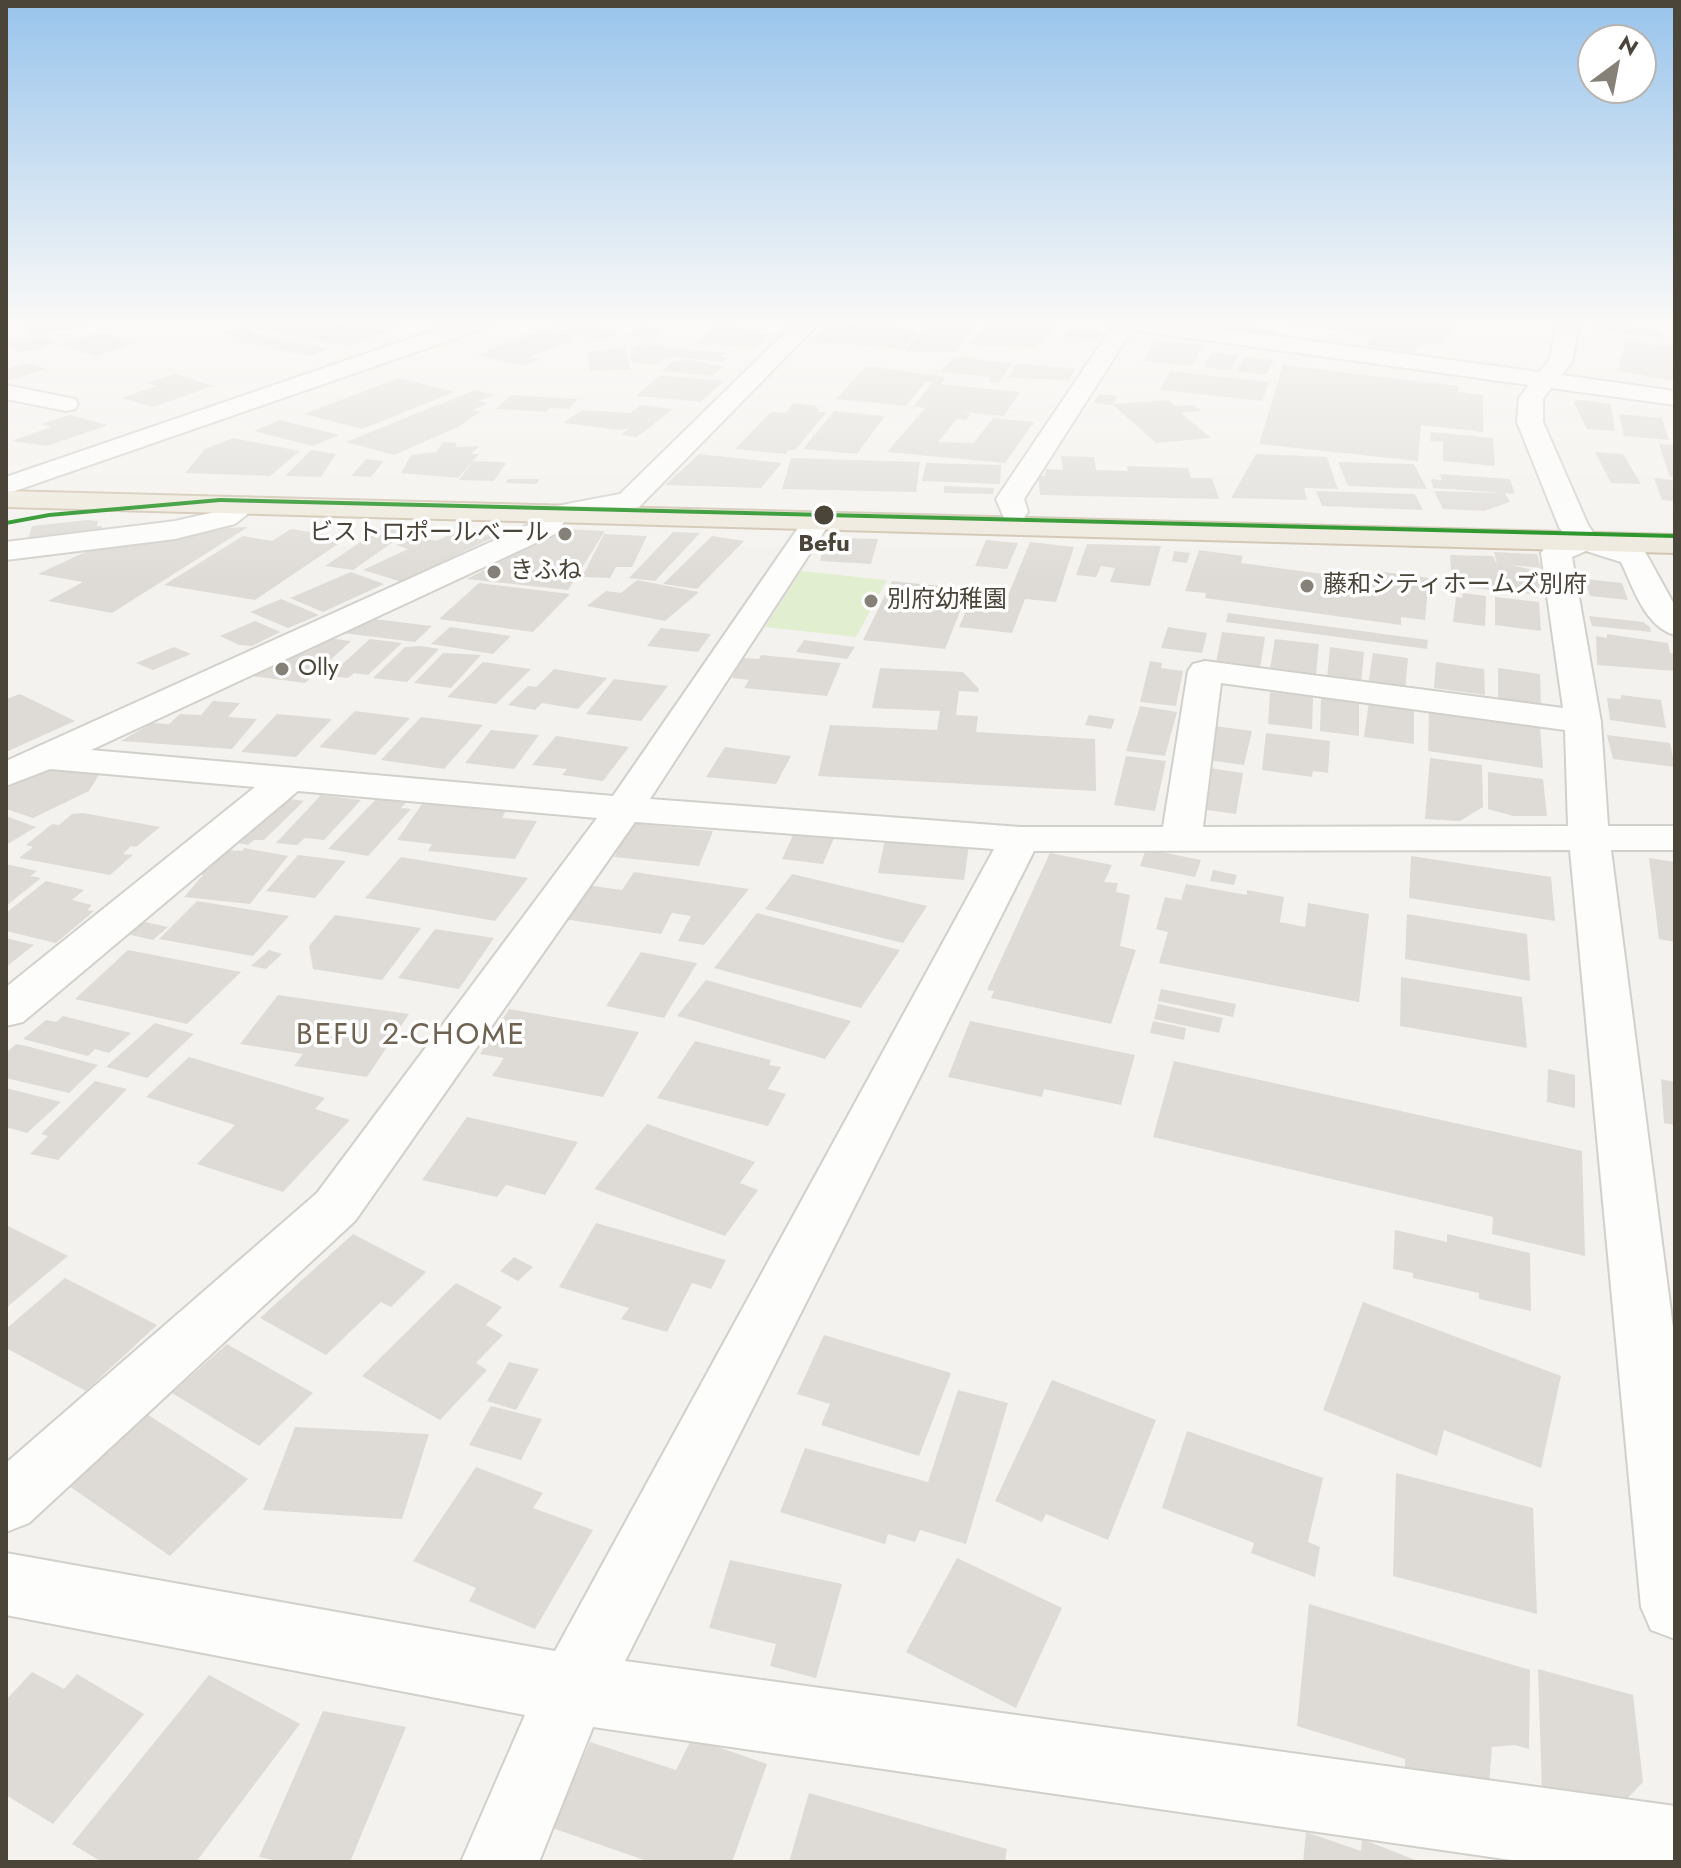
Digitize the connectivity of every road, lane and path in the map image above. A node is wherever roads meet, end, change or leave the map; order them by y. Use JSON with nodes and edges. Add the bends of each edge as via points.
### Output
{"nodes":[{"id":1,"x":231,"y":408,"type":"edge"},
{"id":2,"x":722,"y":408,"type":"edge"},
{"id":3,"x":1066,"y":408,"type":"edge"},
{"id":4,"x":1531,"y":408,"type":"edge"},
{"id":5,"x":6,"y":486,"type":"edge"},
{"id":6,"x":6,"y":499,"type":"edge"},
{"id":7,"x":629,"y":501,"type":"junction"},
{"id":8,"x":245,"y":505,"type":"junction"},
{"id":9,"x":1014,"y":512,"type":"junction"},
{"id":10,"x":556,"y":514,"type":"junction"},
{"id":11,"x":817,"y":521,"type":"junction"},
{"id":12,"x":1675,"y":530,"type":"edge"},
{"id":13,"x":1580,"y":534,"type":"junction"},
{"id":14,"x":1675,"y":544,"type":"edge"},
{"id":15,"x":6,"y":551,"type":"edge"},
{"id":16,"x":1675,"y":625,"type":"edge"},
{"id":17,"x":1583,"y":722,"type":"junction"},
{"id":18,"x":44,"y":757,"type":"junction"},
{"id":19,"x":6,"y":775,"type":"edge"},
{"id":20,"x":289,"y":779,"type":"junction"},
{"id":21,"x":624,"y":809,"type":"junction"},
{"id":22,"x":1589,"y":836,"type":"junction"},
{"id":23,"x":1181,"y":838,"type":"junction"},
{"id":24,"x":1675,"y":838,"type":"edge"},
{"id":25,"x":1020,"y":839,"type":"junction"},
{"id":26,"x":6,"y":1011,"type":"edge"},
{"id":27,"x":1660,"y":1343,"type":"edge"},
{"id":28,"x":6,"y":1503,"type":"edge"},
{"id":29,"x":6,"y":1584,"type":"edge"},
{"id":30,"x":1675,"y":1607,"type":"edge"},
{"id":31,"x":573,"y":1689,"type":"junction"},
{"id":32,"x":1675,"y":1845,"type":"edge"},
{"id":33,"x":500,"y":1862,"type":"edge"}],
"edges":[{"from":1,"to":5,"type":"street"},
{"from":2,"to":7,"type":"street"},
{"from":3,"to":9,"type":"street","via":[[1010,499]]},
{"from":4,"to":13,"type":"street","via":[[1530,422]]},
{"from":5,"to":7,"type":"highway"},
{"from":6,"to":8,"type":"highway"},
{"from":7,"to":9,"type":"highway"},
{"from":7,"to":10,"type":"street"},
{"from":8,"to":10,"type":"highway"},
{"from":8,"to":15,"type":"street","via":[[225,518],[175,530]]},
{"from":9,"to":13,"type":"highway"},
{"from":10,"to":11,"type":"highway"},
{"from":10,"to":18,"type":"street","via":[[545,528]]},
{"from":11,"to":13,"type":"highway"},
{"from":11,"to":21,"type":"street"},
{"from":12,"to":13,"type":"highway"},
{"from":13,"to":14,"type":"highway"},
{"from":13,"to":16,"type":"street","via":[[1633,556],[1661,610]]},
{"from":13,"to":17,"type":"street","via":[[1556,553]]},
{"from":17,"to":22,"type":"street"},
{"from":17,"to":23,"type":"street","via":[[1205,671]]},
{"from":18,"to":19,"type":"street"},
{"from":18,"to":20,"type":"street"},
{"from":20,"to":21,"type":"street"},
{"from":20,"to":26,"type":"street"},
{"from":21,"to":25,"type":"street"},
{"from":21,"to":28,"type":"street","via":[[336,1207]]},
{"from":22,"to":23,"type":"street"},
{"from":22,"to":24,"type":"street"},
{"from":22,"to":27,"type":"street"},
{"from":23,"to":25,"type":"street"},
{"from":25,"to":31,"type":"street"},
{"from":27,"to":30,"type":"street"},
{"from":29,"to":31,"type":"street"},
{"from":31,"to":32,"type":"street"},
{"from":31,"to":33,"type":"street"}]}
